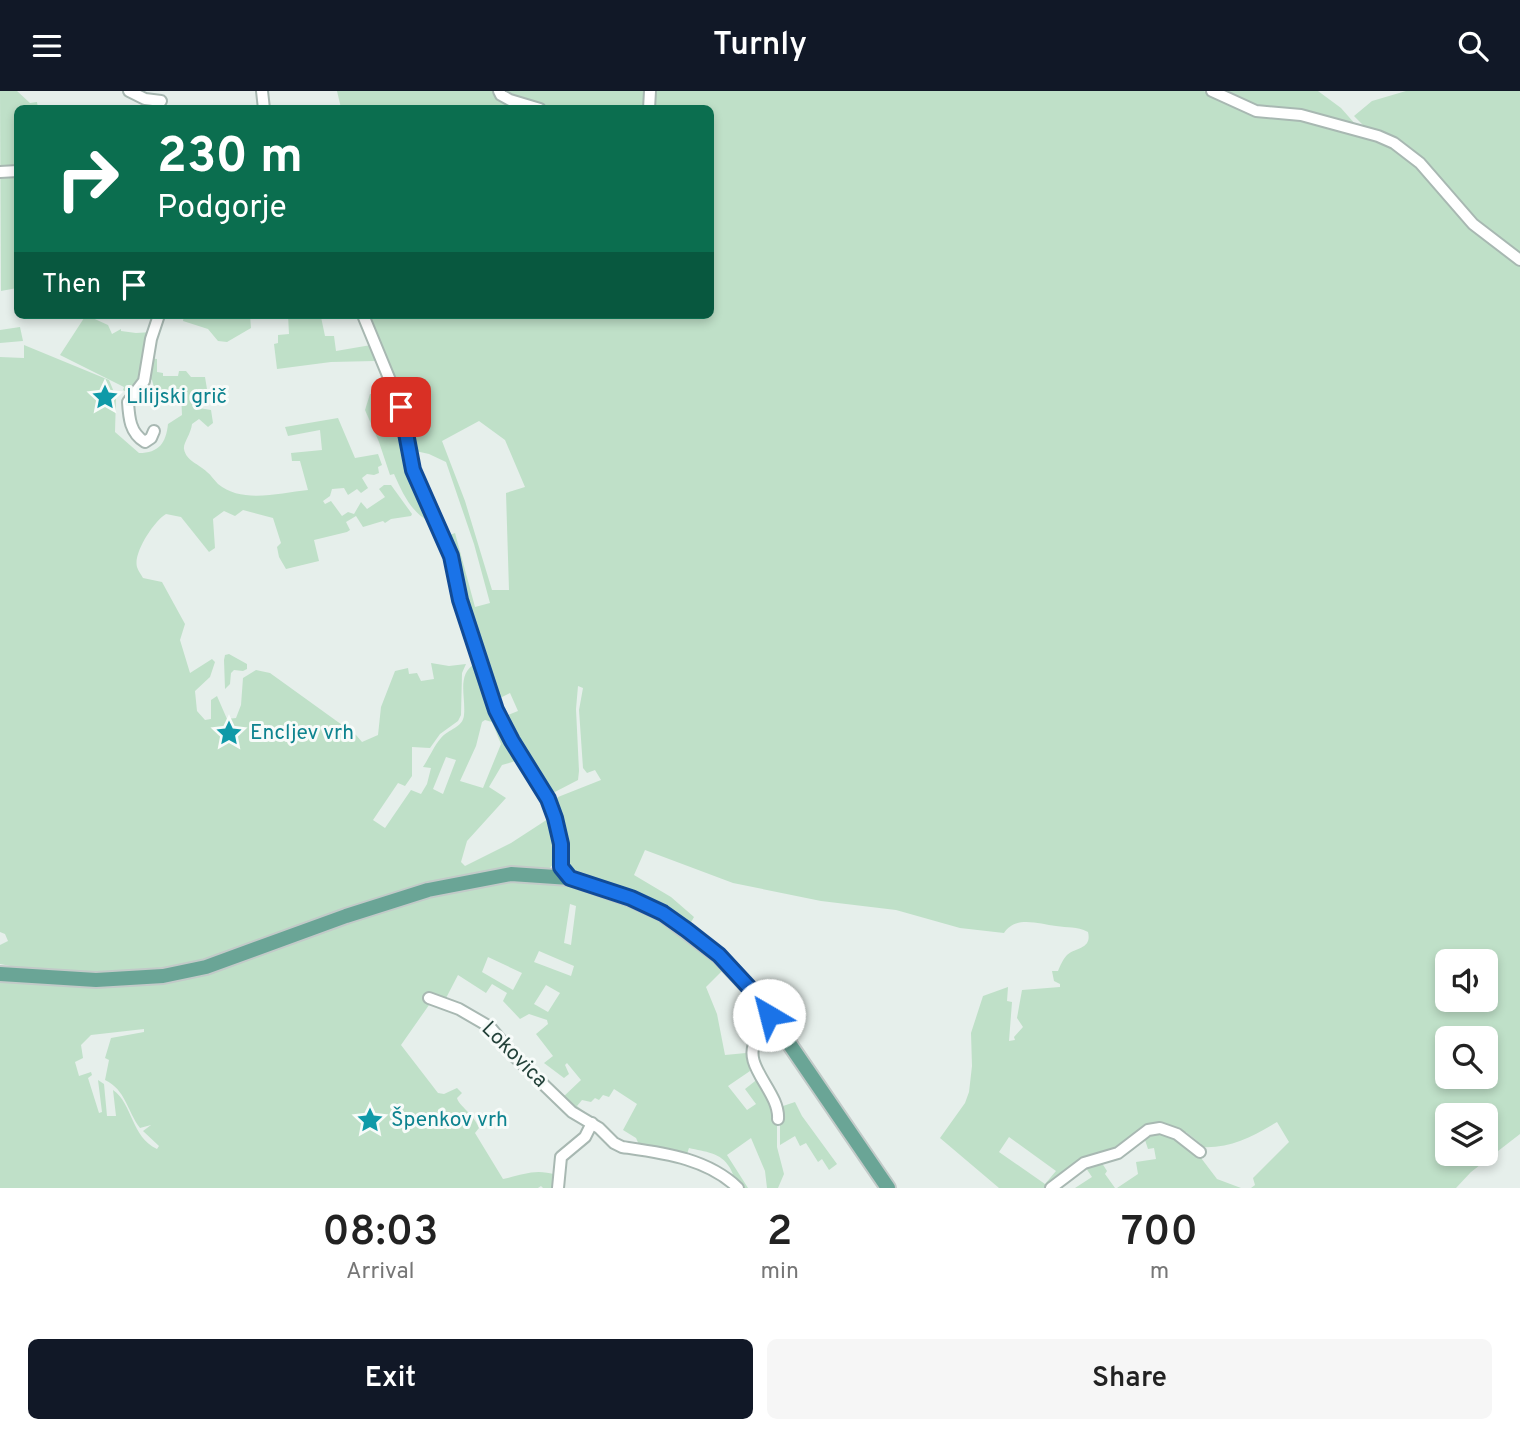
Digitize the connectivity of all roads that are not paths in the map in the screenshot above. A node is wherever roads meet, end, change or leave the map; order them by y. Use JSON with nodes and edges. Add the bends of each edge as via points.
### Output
{"nodes":[{"id":1,"x":129,"y":91,"type":"edge"},
{"id":2,"x":499,"y":91,"type":"edge"},
{"id":3,"x":1212,"y":91,"type":"edge"},
{"id":4,"x":162,"y":100,"type":"edge"},
{"id":5,"x":527,"y":105,"type":"edge"},
{"id":6,"x":1520,"y":260,"type":"edge"},
{"id":7,"x":158,"y":319,"type":"edge"},
{"id":8,"x":365,"y":319,"type":"edge"},
{"id":9,"x":154,"y":431,"type":"dead end"},
{"id":10,"x":570,"y":878,"type":"junction"},
{"id":11,"x":0,"y":974,"type":"edge"},
{"id":12,"x":429,"y":999,"type":"dead end"},
{"id":13,"x":783,"y":1035,"type":"junction"},
{"id":14,"x":778,"y":1119,"type":"dead end"},
{"id":15,"x":592,"y":1123,"type":"junction"},
{"id":16,"x":1200,"y":1152,"type":"dead end"},
{"id":17,"x":558,"y":1188,"type":"edge"},
{"id":18,"x":737,"y":1188,"type":"edge"},
{"id":19,"x":888,"y":1188,"type":"edge"},
{"id":20,"x":1051,"y":1188,"type":"edge"}],
"edges":[{"from":1,"to":4,"type":"street","via":[[145,99]]},
{"from":2,"to":5,"type":"street"},
{"from":3,"to":6,"type":"street","via":[[1256,111],[1301,115],[1394,143],[1420,163],[1473,224]]},
{"from":7,"to":9,"type":"street","via":[[144,381],[128,402],[137,437],[145,442]]},
{"from":8,"to":10,"type":"street","via":[[401,407],[413,470],[451,556],[460,600],[496,710],[548,799],[561,844],[561,867]]},
{"from":10,"to":11,"type":"main road","via":[[511,873],[428,890],[206,967],[163,976],[96,980]]},
{"from":10,"to":13,"type":"main road","via":[[631,898],[687,930],[719,955],[756,995]]},
{"from":12,"to":15,"type":"street","name":"Lokovica","via":[[490,1027],[566,1106]]},
{"from":13,"to":14,"type":"street","via":[[757,1039],[753,1044],[754,1064],[776,1102]]},
{"from":13,"to":19,"type":"main road"},
{"from":15,"to":17,"type":"street","via":[[585,1137],[561,1157]]},
{"from":15,"to":18,"type":"street","name":"Lokovica","via":[[622,1147],[701,1164]]},
{"from":16,"to":20,"type":"street","via":[[1177,1134],[1160,1128],[1147,1130],[1118,1153],[1084,1163]]}]}
